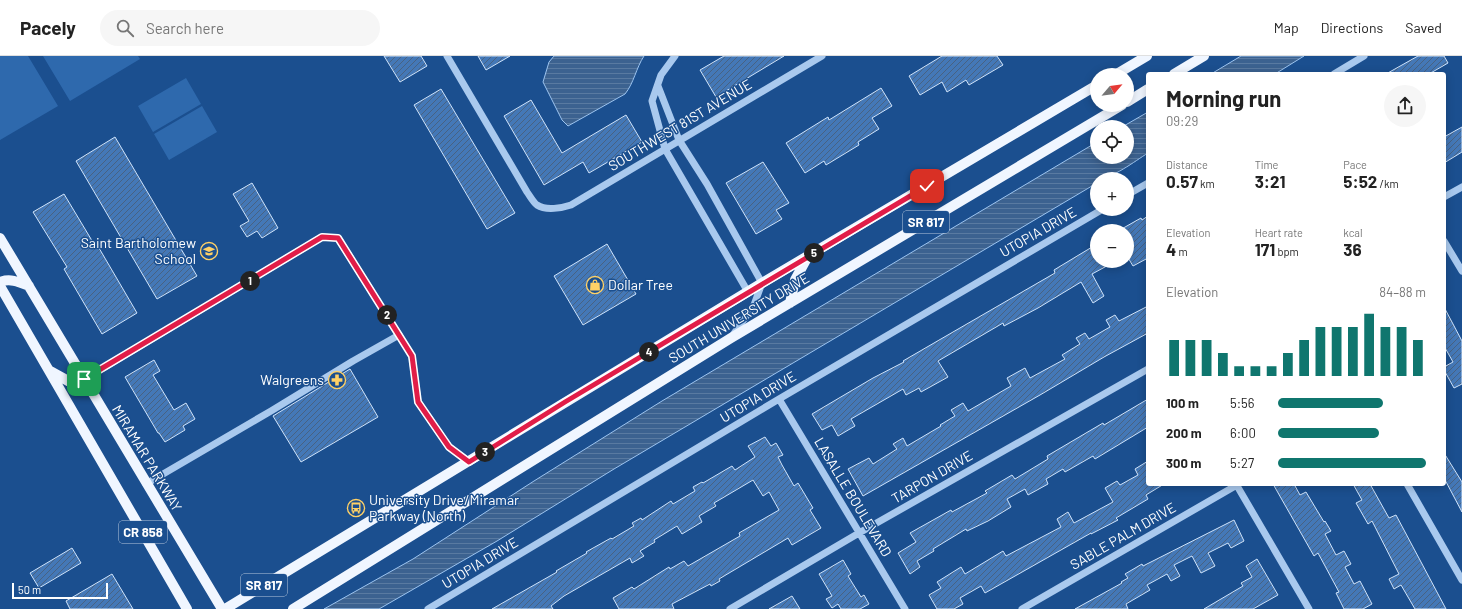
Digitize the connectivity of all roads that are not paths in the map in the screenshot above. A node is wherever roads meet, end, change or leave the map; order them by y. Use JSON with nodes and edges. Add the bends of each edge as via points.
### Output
{"nodes":[{"id":1,"x":446,"y":56,"type":"edge"},
{"id":2,"x":675,"y":56,"type":"edge"},
{"id":3,"x":822,"y":56,"type":"edge"},
{"id":4,"x":1147,"y":56,"type":"edge"},
{"id":5,"x":1204,"y":56,"type":"edge"},
{"id":6,"x":1364,"y":56,"type":"edge"},
{"id":7,"x":1127,"y":68,"type":"edge"},
{"id":8,"x":1346,"y":71,"type":"edge"},
{"id":9,"x":1177,"y":72,"type":"edge"},
{"id":10,"x":658,"y":86,"type":"junction"},
{"id":11,"x":1090,"y":90,"type":"edge"},
{"id":12,"x":1146,"y":90,"type":"edge"},
{"id":13,"x":1134,"y":98,"type":"edge"},
{"id":14,"x":1110,"y":112,"type":"edge"},
{"id":15,"x":679,"y":140,"type":"junction"},
{"id":16,"x":666,"y":149,"type":"junction"},
{"id":17,"x":1146,"y":184,"type":"edge"},
{"id":18,"x":1462,"y":187,"type":"edge"},
{"id":19,"x":1134,"y":191,"type":"edge"},
{"id":20,"x":1446,"y":196,"type":"edge"},
{"id":21,"x":1091,"y":216,"type":"edge"},
{"id":22,"x":0,"y":238,"type":"edge"},
{"id":23,"x":1446,"y":244,"type":"edge"},
{"id":24,"x":808,"y":256,"type":"junction"},
{"id":25,"x":1462,"y":271,"type":"edge"},
{"id":26,"x":0,"y":282,"type":"edge"},
{"id":27,"x":762,"y":284,"type":"junction"},
{"id":28,"x":0,"y":286,"type":"edge"},
{"id":29,"x":29,"y":286,"type":"junction"},
{"id":30,"x":748,"y":292,"type":"junction"},
{"id":31,"x":790,"y":303,"type":"junction"},
{"id":32,"x":399,"y":335,"type":"junction"},
{"id":33,"x":731,"y":338,"type":"junction"},
{"id":34,"x":49,"y":370,"type":"junction"},
{"id":35,"x":1146,"y":370,"type":"edge"},
{"id":36,"x":84,"y":379,"type":"junction"},
{"id":37,"x":779,"y":399,"type":"junction"},
{"id":38,"x":469,"y":462,"type":"junction"},
{"id":39,"x":146,"y":484,"type":"junction"},
{"id":40,"x":1235,"y":486,"type":"edge"},
{"id":41,"x":1238,"y":486,"type":"edge"},
{"id":42,"x":1408,"y":486,"type":"edge"},
{"id":43,"x":859,"y":533,"type":"junction"},
{"id":44,"x":1462,"y":580,"type":"edge"},
{"id":45,"x":732,"y":608,"type":"edge"},
{"id":46,"x":187,"y":609,"type":"edge"},
{"id":47,"x":222,"y":609,"type":"edge"},
{"id":48,"x":225,"y":609,"type":"edge"},
{"id":49,"x":293,"y":609,"type":"edge"},
{"id":50,"x":428,"y":609,"type":"edge"},
{"id":51,"x":905,"y":609,"type":"edge"},
{"id":52,"x":1022,"y":609,"type":"edge"},
{"id":53,"x":1309,"y":609,"type":"edge"}],
"edges":[{"from":1,"to":16,"type":"street","name":"SOUTHWEST 81ST AVENUE","via":[[537,205],[549,208],[572,205]]},
{"from":2,"to":10,"type":"street","via":[[661,75]]},
{"from":3,"to":15,"type":"street","name":"SOUTHWEST 81ST AVENUE"},
{"from":4,"to":7,"type":"main road"},
{"from":5,"to":9,"type":"main road"},
{"from":6,"to":8,"type":"street"},
{"from":10,"to":15,"type":"street"},
{"from":10,"to":16,"type":"street","via":[[652,101]]},
{"from":11,"to":24,"type":"main road","name":"SOUTH UNIVERSITY DRIVE","number":"SR 817"},
{"from":12,"to":13,"type":"main road"},
{"from":14,"to":31,"type":"main road","name":"SOUTH UNIVERSITY DRIVE","number":"SR 817"},
{"from":15,"to":16,"type":"street","name":"SOUTHWEST 81ST AVENUE"},
{"from":15,"to":27,"type":"street","via":[[707,184]]},
{"from":16,"to":30,"type":"street"},
{"from":17,"to":19,"type":"street"},
{"from":18,"to":20,"type":"street"},
{"from":21,"to":37,"type":"street","name":"UTOPIA DRIVE"},
{"from":22,"to":29,"type":"main road","name":"MIRAMAR PARKWAY","number":"CR 858"},
{"from":23,"to":25,"type":"street"},
{"from":24,"to":27,"type":"main road","name":"SOUTH UNIVERSITY DRIVE","number":"SR 817"},
{"from":24,"to":31,"type":"main road","via":[[796,280]]},
{"from":26,"to":29,"type":"main road","via":[[15,280]]},
{"from":27,"to":30,"type":"main road","name":"SOUTH UNIVERSITY DRIVE","number":"SR 817"},
{"from":27,"to":33,"type":"street","via":[[754,305]]},
{"from":28,"to":34,"type":"main road","number":"CR 858"},
{"from":29,"to":36,"type":"main road","name":"MIRAMAR PARKWAY","number":"CR 858"},
{"from":30,"to":38,"type":"main road","name":"SOUTH UNIVERSITY DRIVE","number":"SR 817"},
{"from":31,"to":33,"type":"main road","name":"SOUTH UNIVERSITY DRIVE","number":"SR 817"},
{"from":32,"to":36,"type":"street","via":[[338,238],[322,237]]},
{"from":32,"to":38,"type":"street","via":[[412,356],[418,402],[449,447]]},
{"from":32,"to":39,"type":"street"},
{"from":33,"to":49,"type":"main road","name":"SOUTH UNIVERSITY DRIVE","number":"SR 817"},
{"from":34,"to":36,"type":"main road","via":[[70,382]]},
{"from":34,"to":46,"type":"main road","number":"CR 858"},
{"from":35,"to":43,"type":"street","name":"TARPON DRIVE"},
{"from":36,"to":39,"type":"main road","name":"MIRAMAR PARKWAY","number":"CR 858"},
{"from":37,"to":43,"type":"street","name":"LASALLE BOULEVARD"},
{"from":37,"to":50,"type":"street","name":"UTOPIA DRIVE"},
{"from":38,"to":48,"type":"main road","name":"SOUTH UNIVERSITY DRIVE","number":"SR 817"},
{"from":39,"to":47,"type":"main road","name":"MIRAMAR PARKWAY","number":"CR 858"},
{"from":40,"to":52,"type":"street","name":"SABLE PALM DRIVE"},
{"from":41,"to":53,"type":"street"},
{"from":42,"to":44,"type":"street"},
{"from":43,"to":45,"type":"street","name":"TARPON DRIVE"},
{"from":43,"to":51,"type":"street","name":"LASALLE BOULEVARD"}]}
